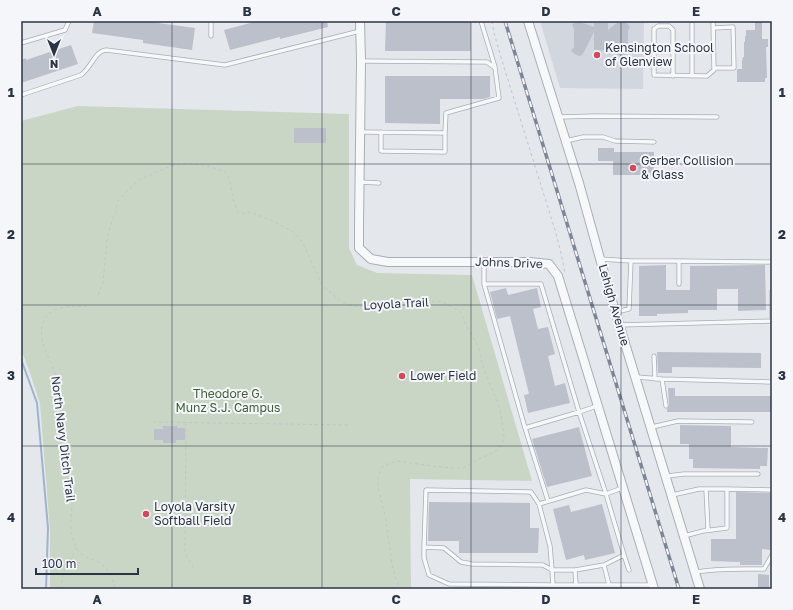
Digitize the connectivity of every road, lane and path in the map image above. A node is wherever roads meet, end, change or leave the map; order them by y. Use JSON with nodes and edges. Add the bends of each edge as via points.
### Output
{"nodes":[{"id":1,"x":69,"y":21,"type":"edge"},
{"id":2,"x":211,"y":21,"type":"edge"},
{"id":3,"x":360,"y":21,"type":"edge"},
{"id":4,"x":481,"y":21,"type":"edge"},
{"id":5,"x":492,"y":21,"type":"edge"},
{"id":6,"x":528,"y":21,"type":"edge"},
{"id":7,"x":713,"y":21,"type":"edge"},
{"id":8,"x":692,"y":24,"type":"dead end"},
{"id":9,"x":714,"y":28,"type":"junction"},
{"id":10,"x":360,"y":31,"type":"junction"},
{"id":11,"x":211,"y":36,"type":"dead end"},
{"id":12,"x":21,"y":43,"type":"edge"},
{"id":13,"x":361,"y":61,"type":"junction"},
{"id":14,"x":495,"y":68,"type":"junction"},
{"id":15,"x":714,"y":68,"type":"junction"},
{"id":16,"x":673,"y":76,"type":"junction"},
{"id":17,"x":692,"y":76,"type":"junction"},
{"id":18,"x":21,"y":95,"type":"edge"},
{"id":19,"x":558,"y":117,"type":"junction"},
{"id":20,"x":717,"y":117,"type":"dead end"},
{"id":21,"x":360,"y":132,"type":"junction"},
{"id":22,"x":381,"y":132,"type":"junction"},
{"id":23,"x":445,"y":133,"type":"junction"},
{"id":24,"x":566,"y":141,"type":"junction"},
{"id":25,"x":654,"y":142,"type":"dead end"},
{"id":26,"x":359,"y":182,"type":"junction"},
{"id":27,"x":379,"y":183,"type":"dead end"},
{"id":28,"x":600,"y":259,"type":"junction"},
{"id":29,"x":631,"y":261,"type":"junction"},
{"id":30,"x":680,"y":261,"type":"junction"},
{"id":31,"x":484,"y":262,"type":"junction"},
{"id":32,"x":772,"y":262,"type":"edge"},
{"id":33,"x":565,"y":274,"type":"dead end"},
{"id":34,"x":484,"y":284,"type":"junction"},
{"id":35,"x":679,"y":284,"type":"dead end"},
{"id":36,"x":772,"y":291,"type":"edge"},
{"id":37,"x":98,"y":296,"type":"dead end"},
{"id":38,"x":87,"y":306,"type":"dead end"},
{"id":39,"x":616,"y":312,"type":"junction"},
{"id":40,"x":619,"y":325,"type":"junction"},
{"id":41,"x":654,"y":356,"type":"dead end"},
{"id":42,"x":635,"y":377,"type":"junction"},
{"id":43,"x":655,"y":379,"type":"junction"},
{"id":44,"x":662,"y":379,"type":"junction"},
{"id":45,"x":770,"y":382,"type":"dead end"},
{"id":46,"x":598,"y":406,"type":"junction"},
{"id":47,"x":666,"y":406,"type":"dead end"},
{"id":48,"x":579,"y":412,"type":"junction"},
{"id":49,"x":153,"y":422,"type":"dead end"},
{"id":50,"x":186,"y":422,"type":"junction"},
{"id":51,"x":752,"y":422,"type":"dead end"},
{"id":52,"x":348,"y":425,"type":"dead end"},
{"id":53,"x":525,"y":428,"type":"junction"},
{"id":54,"x":651,"y":428,"type":"junction"},
{"id":55,"x":758,"y":474,"type":"dead end"},
{"id":56,"x":665,"y":476,"type":"junction"},
{"id":57,"x":623,"y":488,"type":"junction"},
{"id":58,"x":706,"y":489,"type":"junction"},
{"id":59,"x":727,"y":489,"type":"junction"},
{"id":60,"x":772,"y":490,"type":"edge"},
{"id":61,"x":606,"y":494,"type":"junction"},
{"id":62,"x":671,"y":495,"type":"junction"},
{"id":63,"x":548,"y":501,"type":"junction"},
{"id":64,"x":539,"y":504,"type":"junction"},
{"id":65,"x":708,"y":530,"type":"junction"},
{"id":66,"x":684,"y":536,"type":"junction"},
{"id":67,"x":424,"y":546,"type":"junction"},
{"id":68,"x":76,"y":547,"type":"junction"},
{"id":69,"x":624,"y":555,"type":"junction"},
{"id":70,"x":772,"y":555,"type":"edge"},
{"id":71,"x":604,"y":565,"type":"junction"},
{"id":72,"x":194,"y":570,"type":"dead end"},
{"id":73,"x":552,"y":570,"type":"junction"},
{"id":74,"x":575,"y":570,"type":"junction"},
{"id":75,"x":629,"y":570,"type":"dead end"},
{"id":76,"x":695,"y":572,"type":"junction"},
{"id":77,"x":542,"y":585,"type":"junction"},
{"id":78,"x":552,"y":585,"type":"junction"},
{"id":79,"x":576,"y":585,"type":"junction"},
{"id":80,"x":609,"y":585,"type":"junction"},
{"id":81,"x":653,"y":587,"type":"edge"},
{"id":82,"x":60,"y":589,"type":"edge"},
{"id":83,"x":115,"y":589,"type":"edge"},
{"id":84,"x":399,"y":589,"type":"edge"},
{"id":85,"x":540,"y":589,"type":"edge"},
{"id":86,"x":700,"y":589,"type":"edge"}],
"edges":[{"from":1,"to":12,"type":"lane","via":[[65,30]]},
{"from":2,"to":11,"type":"lane"},
{"from":3,"to":10,"type":"street","name":"Johns Drive"},
{"from":4,"to":14,"type":"lane"},
{"from":5,"to":33,"type":"path","via":[[559,245]]},
{"from":6,"to":19,"type":"street","name":"Lehigh Avenue"},
{"from":7,"to":9,"type":"lane"},
{"from":8,"to":17,"type":"lane"},
{"from":9,"to":15,"type":"lane"},
{"from":9,"to":15,"type":"lane","via":[[733,27],[734,68]]},
{"from":10,"to":13,"type":"street","name":"Johns Drive"},
{"from":10,"to":18,"type":"lane","via":[[225,65],[102,50],[81,75]]},
{"from":13,"to":14,"type":"lane","via":[[487,62]]},
{"from":13,"to":21,"type":"street","name":"Johns Drive"},
{"from":14,"to":23,"type":"lane","via":[[499,98],[446,113]]},
{"from":15,"to":17,"type":"lane","via":[[707,76]]},
{"from":16,"to":16,"type":"lane","via":[[654,76],[654,29],[658,26],[669,26],[673,30]]},
{"from":16,"to":17,"type":"lane"},
{"from":19,"to":20,"type":"lane"},
{"from":19,"to":24,"type":"street","name":"Lehigh Avenue"},
{"from":21,"to":22,"type":"lane"},
{"from":21,"to":26,"type":"street","name":"Johns Drive"},
{"from":22,"to":23,"type":"lane"},
{"from":22,"to":23,"type":"lane","via":[[381,151],[445,152]]},
{"from":24,"to":25,"type":"lane","via":[[583,137],[603,137],[615,141]]},
{"from":24,"to":28,"type":"street","name":"Lehigh Avenue"},
{"from":26,"to":27,"type":"lane"},
{"from":26,"to":31,"type":"street","name":"Johns Drive","via":[[359,248],[371,259],[388,262]]},
{"from":28,"to":29,"type":"lane"},
{"from":28,"to":39,"type":"street","name":"Lehigh Avenue"},
{"from":29,"to":30,"type":"lane"},
{"from":29,"to":39,"type":"lane","via":[[629,309]]},
{"from":30,"to":32,"type":"lane"},
{"from":30,"to":35,"type":"lane"},
{"from":31,"to":34,"type":"lane"},
{"from":31,"to":46,"type":"street","name":"Johns Drive","via":[[549,264],[558,276]]},
{"from":34,"to":48,"type":"lane","via":[[541,284]]},
{"from":34,"to":53,"type":"lane"},
{"from":36,"to":40,"type":"lane","via":[[772,321]]},
{"from":37,"to":84,"type":"path","name":"Loyola Trail","via":[[106,261],[107,239],[118,201],[139,180],[170,166],[186,164],[204,165],[224,171],[229,177],[238,212],[255,214],[292,231],[303,243],[324,287],[342,302],[352,306],[381,307],[434,301],[443,302],[460,311],[478,346],[483,367],[500,409],[504,436],[502,445],[496,452],[463,468],[397,461],[382,467],[378,476],[378,486],[392,565]]},
{"from":38,"to":68,"type":"path","name":"North Navy Ditch Trail","via":[[56,309],[46,315],[41,329],[42,342],[54,369],[59,390],[62,411],[60,434],[72,504],[71,531]]},
{"from":39,"to":40,"type":"street","name":"Lehigh Avenue"},
{"from":40,"to":42,"type":"street","name":"Lehigh Avenue"},
{"from":41,"to":43,"type":"lane"},
{"from":42,"to":43,"type":"lane"},
{"from":42,"to":54,"type":"street","name":"Lehigh Avenue"},
{"from":43,"to":44,"type":"lane"},
{"from":44,"to":45,"type":"lane"},
{"from":44,"to":47,"type":"lane"},
{"from":46,"to":48,"type":"lane"},
{"from":46,"to":57,"type":"street","name":"Johns Drive"},
{"from":48,"to":53,"type":"lane"},
{"from":48,"to":61,"type":"lane"},
{"from":49,"to":50,"type":"path"},
{"from":50,"to":52,"type":"path"},
{"from":50,"to":72,"type":"path","via":[[185,553]]},
{"from":51,"to":54,"type":"lane","via":[[678,421]]},
{"from":53,"to":63,"type":"lane"},
{"from":54,"to":56,"type":"street","name":"Lehigh Avenue"},
{"from":55,"to":56,"type":"lane"},
{"from":56,"to":62,"type":"street","name":"Lehigh Avenue"},
{"from":57,"to":61,"type":"lane"},
{"from":57,"to":81,"type":"street","name":"Johns Drive"},
{"from":58,"to":59,"type":"lane"},
{"from":58,"to":62,"type":"lane"},
{"from":58,"to":65,"type":"lane"},
{"from":59,"to":60,"type":"lane"},
{"from":59,"to":65,"type":"lane","via":[[726,528]]},
{"from":61,"to":63,"type":"lane","via":[[586,490]]},
{"from":61,"to":69,"type":"lane"},
{"from":62,"to":66,"type":"street","name":"Lehigh Avenue"},
{"from":63,"to":64,"type":"lane"},
{"from":64,"to":67,"type":"lane","via":[[531,492],[426,490]]},
{"from":64,"to":73,"type":"lane","via":[[550,546]]},
{"from":65,"to":66,"type":"lane"},
{"from":66,"to":76,"type":"street","name":"Lehigh Avenue"},
{"from":67,"to":73,"type":"lane","via":[[444,548],[460,562],[543,565]]},
{"from":67,"to":77,"type":"lane","via":[[424,558],[429,575],[449,584]]},
{"from":68,"to":82,"type":"path","via":[[63,574]]},
{"from":68,"to":83,"type":"path","via":[[82,556],[100,563],[105,568]]},
{"from":69,"to":71,"type":"lane"},
{"from":69,"to":75,"type":"lane"},
{"from":70,"to":76,"type":"lane","via":[[764,569]]},
{"from":71,"to":74,"type":"lane"},
{"from":71,"to":80,"type":"lane"},
{"from":73,"to":74,"type":"lane"},
{"from":73,"to":78,"type":"lane"},
{"from":74,"to":79,"type":"lane"},
{"from":76,"to":86,"type":"street","name":"Lehigh Avenue"},
{"from":77,"to":78,"type":"lane"},
{"from":77,"to":85,"type":"lane"},
{"from":78,"to":79,"type":"lane"},
{"from":79,"to":80,"type":"lane"},
{"from":80,"to":81,"type":"lane"}]}
